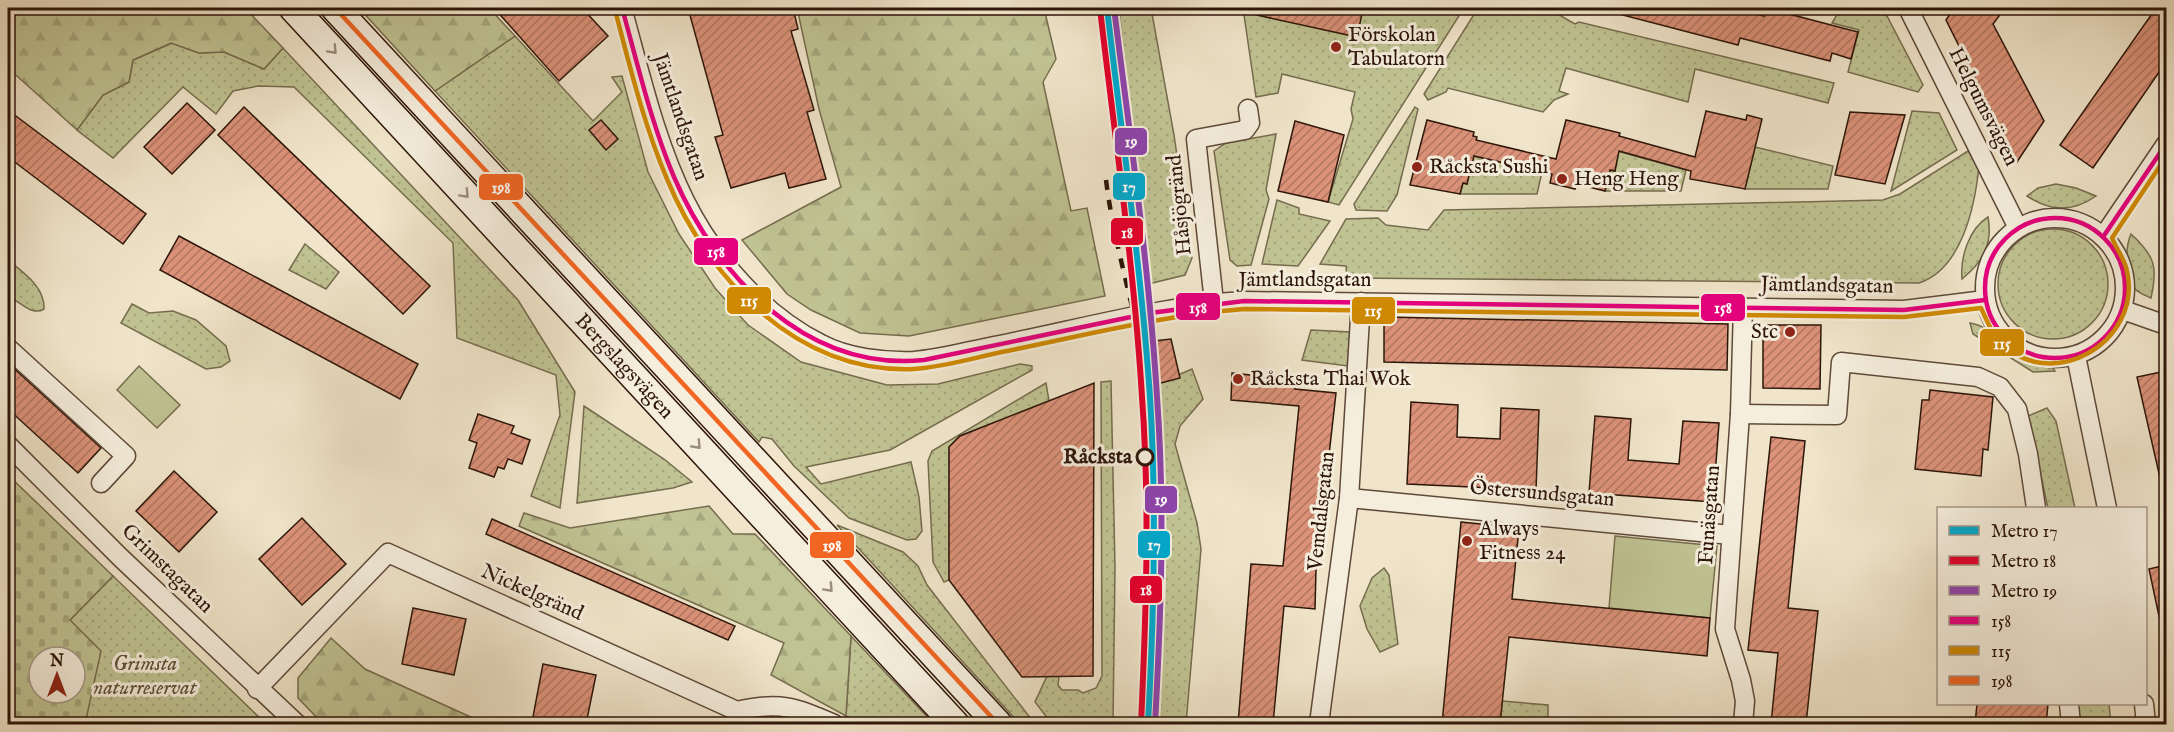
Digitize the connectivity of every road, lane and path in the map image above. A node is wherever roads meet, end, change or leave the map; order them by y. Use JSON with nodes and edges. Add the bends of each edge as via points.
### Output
{"nodes":[{"id":1,"x":293,"y":8,"type":"edge"},
{"id":2,"x":335,"y":8,"type":"edge"},
{"id":3,"x":622,"y":8,"type":"edge"},
{"id":4,"x":1908,"y":8,"type":"edge"},
{"id":5,"x":1248,"y":109,"type":"dead end"},
{"id":6,"x":2166,"y":144,"type":"edge"},
{"id":7,"x":2018,"y":228,"type":"junction"},
{"id":8,"x":2103,"y":237,"type":"junction"},
{"id":9,"x":1985,"y":300,"type":"junction"},
{"id":10,"x":1360,"y":302,"type":"junction"},
{"id":11,"x":1215,"y":303,"type":"junction"},
{"id":12,"x":1743,"y":307,"type":"junction"},
{"id":13,"x":2122,"y":310,"type":"junction"},
{"id":14,"x":2166,"y":325,"type":"edge"},
{"id":15,"x":8,"y":348,"type":"edge"},
{"id":16,"x":2076,"y":356,"type":"junction"},
{"id":17,"x":1740,"y":414,"type":"junction"},
{"id":18,"x":8,"y":445,"type":"edge"},
{"id":19,"x":101,"y":483,"type":"dead end"},
{"id":20,"x":1349,"y":498,"type":"junction"},
{"id":21,"x":2036,"y":507,"type":"edge"},
{"id":22,"x":2107,"y":507,"type":"edge"},
{"id":23,"x":1731,"y":535,"type":"junction"},
{"id":24,"x":257,"y":689,"type":"junction"},
{"id":25,"x":2069,"y":705,"type":"edge"},
{"id":26,"x":2144,"y":705,"type":"edge"},
{"id":27,"x":297,"y":724,"type":"edge"},
{"id":28,"x":834,"y":724,"type":"edge"},
{"id":29,"x":955,"y":724,"type":"edge"},
{"id":30,"x":998,"y":724,"type":"edge"},
{"id":31,"x":1319,"y":724,"type":"edge"},
{"id":32,"x":1743,"y":724,"type":"edge"},
{"id":33,"x":2071,"y":724,"type":"edge"},
{"id":34,"x":2146,"y":724,"type":"edge"}],
"edges":[{"from":1,"to":29,"type":"main road","name":"Bergslagsvägen","one_way":true},
{"from":2,"to":30,"type":"main road","name":"Bergslagsvägen"},
{"from":3,"to":11,"type":"street","name":"Jämtlandsgatan","via":[[670,168],[708,242],[741,282],[779,316],[821,345],[865,358],[914,361]]},
{"from":4,"to":7,"type":"street","name":"Helgumsvägen"},
{"from":5,"to":11,"type":"street","name":"Håsjögränd","via":[[1250,123],[1245,130],[1196,139]]},
{"from":6,"to":8,"type":"street"},
{"from":7,"to":8,"type":"street","via":[[2038,219],[2063,218],[2083,223]]},
{"from":7,"to":9,"type":"street","via":[[1996,249],[1987,268]]},
{"from":8,"to":13,"type":"street","via":[[2124,272]]},
{"from":9,"to":12,"type":"street","name":"Jämtlandsgatan","via":[[1904,309]]},
{"from":9,"to":16,"type":"street","via":[[1991,319],[2006,340],[2023,352],[2046,359]]},
{"from":10,"to":11,"type":"street","name":"Jämtlandsgatan"},
{"from":10,"to":12,"type":"street","name":"Jämtlandsgatan"},
{"from":10,"to":20,"type":"street","name":"Vemdalsgatan"},
{"from":12,"to":17,"type":"street","name":"Funäsgatan"},
{"from":13,"to":14,"type":"street"},
{"from":13,"to":16,"type":"street","via":[[2112,331]]},
{"from":15,"to":19,"type":"street","via":[[126,456]]},
{"from":16,"to":22,"type":"street"},
{"from":17,"to":21,"type":"street","via":[[1838,415],[1841,362],[1978,378],[2000,387],[2017,409]]},
{"from":17,"to":23,"type":"street","name":"Funäsgatan"},
{"from":18,"to":24,"type":"street","name":"Grimstagatan"},
{"from":20,"to":23,"type":"street","name":"Östersundsgatan"},
{"from":20,"to":31,"type":"street","name":"Vemdalsgatan"},
{"from":23,"to":32,"type":"street","name":"Funäsgatan","via":[[1725,629],[1745,701]]},
{"from":24,"to":27,"type":"street","name":"Grimstagatan"},
{"from":24,"to":28,"type":"street","name":"Nickelgränd","via":[[388,553],[737,711],[767,704],[805,711]]},
{"from":25,"to":33,"type":"street"},
{"from":26,"to":34,"type":"street"}]}
